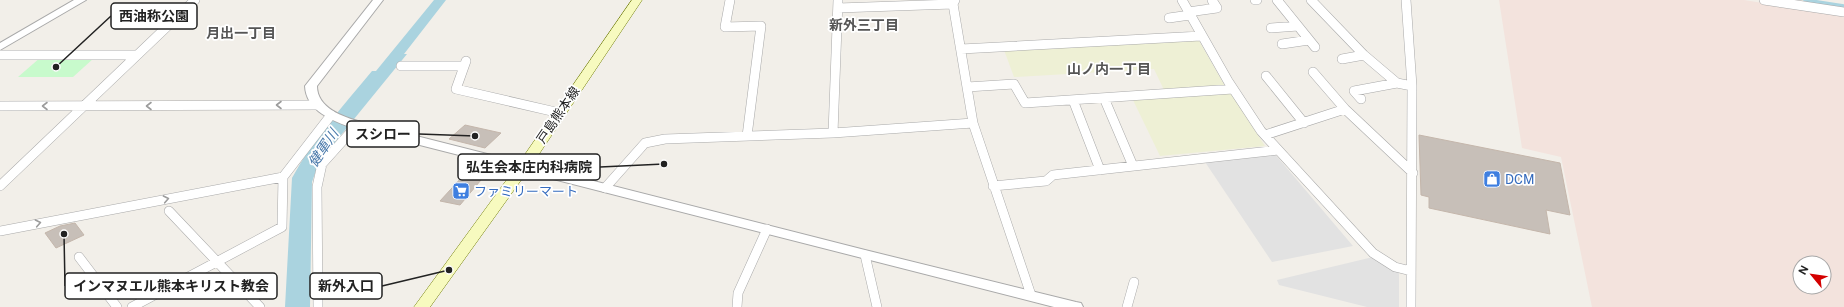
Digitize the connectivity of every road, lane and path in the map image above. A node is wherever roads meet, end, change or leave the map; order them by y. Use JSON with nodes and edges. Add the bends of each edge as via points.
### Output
{"nodes":[{"id":1,"x":81,"y":0,"type":"edge"},
{"id":2,"x":195,"y":0,"type":"edge"},
{"id":3,"x":378,"y":0,"type":"edge"},
{"id":4,"x":637,"y":0,"type":"edge"},
{"id":5,"x":730,"y":0,"type":"edge"},
{"id":6,"x":1182,"y":0,"type":"edge"},
{"id":7,"x":1212,"y":0,"type":"edge"},
{"id":8,"x":1277,"y":0,"type":"edge"},
{"id":9,"x":1311,"y":0,"type":"edge"},
{"id":10,"x":1406,"y":0,"type":"edge"},
{"id":11,"x":1765,"y":0,"type":"edge"},
{"id":12,"x":954,"y":2,"type":"edge"},
{"id":13,"x":838,"y":4,"type":"edge"},
{"id":14,"x":1844,"y":12,"type":"edge"},
{"id":15,"x":1189,"y":14,"type":"junction"},
{"id":16,"x":1169,"y":18,"type":"dead end"},
{"id":17,"x":1298,"y":26,"type":"junction"},
{"id":18,"x":1271,"y":28,"type":"dead end"},
{"id":19,"x":1201,"y":36,"type":"junction"},
{"id":20,"x":1310,"y":40,"type":"junction"},
{"id":21,"x":1282,"y":44,"type":"dead end"},
{"id":22,"x":0,"y":47,"type":"edge"},
{"id":23,"x":1315,"y":47,"type":"dead end"},
{"id":24,"x":960,"y":48,"type":"junction"},
{"id":25,"x":0,"y":55,"type":"edge"},
{"id":26,"x":1364,"y":55,"type":"junction"},
{"id":27,"x":137,"y":56,"type":"junction"},
{"id":28,"x":1342,"y":58,"type":"dead end"},
{"id":29,"x":401,"y":66,"type":"dead end"},
{"id":30,"x":1313,"y":72,"type":"dead end"},
{"id":31,"x":1266,"y":76,"type":"dead end"},
{"id":32,"x":1397,"y":83,"type":"junction"},
{"id":33,"x":1412,"y":86,"type":"junction"},
{"id":34,"x":967,"y":87,"type":"junction"},
{"id":35,"x":1233,"y":89,"type":"junction"},
{"id":36,"x":1104,"y":98,"type":"junction"},
{"id":37,"x":1361,"y":99,"type":"dead end"},
{"id":38,"x":1073,"y":100,"type":"junction"},
{"id":39,"x":318,"y":105,"type":"junction"},
{"id":40,"x":0,"y":106,"type":"edge"},
{"id":41,"x":84,"y":106,"type":"junction"},
{"id":42,"x":1344,"y":109,"type":"junction"},
{"id":43,"x":560,"y":113,"type":"junction"},
{"id":44,"x":332,"y":115,"type":"junction"},
{"id":45,"x":1304,"y":123,"type":"junction"},
{"id":46,"x":355,"y":124,"type":"junction"},
{"id":47,"x":973,"y":124,"type":"junction"},
{"id":48,"x":833,"y":133,"type":"junction"},
{"id":49,"x":748,"y":136,"type":"junction"},
{"id":50,"x":1265,"y":136,"type":"junction"},
{"id":51,"x":1278,"y":150,"type":"junction"},
{"id":52,"x":524,"y":166,"type":"junction"},
{"id":53,"x":1133,"y":166,"type":"junction"},
{"id":54,"x":1100,"y":170,"type":"junction"},
{"id":55,"x":1413,"y":173,"type":"junction"},
{"id":56,"x":283,"y":177,"type":"junction"},
{"id":57,"x":0,"y":186,"type":"edge"},
{"id":58,"x":993,"y":186,"type":"junction"},
{"id":59,"x":605,"y":188,"type":"junction"},
{"id":60,"x":170,"y":211,"type":"dead end"},
{"id":61,"x":767,"y":229,"type":"junction"},
{"id":62,"x":1,"y":232,"type":"edge"},
{"id":63,"x":865,"y":255,"type":"junction"},
{"id":64,"x":79,"y":257,"type":"dead end"},
{"id":65,"x":217,"y":262,"type":"junction"},
{"id":66,"x":1411,"y":271,"type":"junction"},
{"id":67,"x":1134,"y":282,"type":"dead end"},
{"id":68,"x":1031,"y":295,"type":"junction"},
{"id":69,"x":117,"y":307,"type":"edge"},
{"id":70,"x":132,"y":307,"type":"edge"},
{"id":71,"x":260,"y":307,"type":"edge"},
{"id":72,"x":318,"y":307,"type":"edge"},
{"id":73,"x":422,"y":307,"type":"edge"},
{"id":74,"x":737,"y":307,"type":"edge"},
{"id":75,"x":877,"y":307,"type":"edge"},
{"id":76,"x":1076,"y":307,"type":"edge"},
{"id":77,"x":1128,"y":307,"type":"edge"},
{"id":78,"x":1411,"y":307,"type":"edge"}],
"edges":[{"from":1,"to":22,"type":"street"},
{"from":2,"to":27,"type":"street"},
{"from":3,"to":39,"type":"street","via":[[311,86],[311,98]]},
{"from":4,"to":43,"type":"main road","name":"戸島熊本線"},
{"from":5,"to":49,"type":"street","via":[[725,27],[761,26]]},
{"from":6,"to":15,"type":"street"},
{"from":7,"to":15,"type":"street","via":[[1217,8]]},
{"from":8,"to":17,"type":"street"},
{"from":9,"to":26,"type":"street"},
{"from":10,"to":33,"type":"street"},
{"from":11,"to":14,"type":"street"},
{"from":12,"to":13,"type":"street"},
{"from":12,"to":24,"type":"street"},
{"from":13,"to":48,"type":"street"},
{"from":15,"to":16,"type":"street"},
{"from":15,"to":19,"type":"street"},
{"from":17,"to":18,"type":"street"},
{"from":17,"to":20,"type":"street"},
{"from":19,"to":24,"type":"street"},
{"from":19,"to":35,"type":"street"},
{"from":20,"to":21,"type":"street"},
{"from":20,"to":23,"type":"street"},
{"from":24,"to":34,"type":"street"},
{"from":25,"to":27,"type":"street"},
{"from":26,"to":28,"type":"street"},
{"from":26,"to":32,"type":"street"},
{"from":27,"to":41,"type":"street"},
{"from":29,"to":43,"type":"street","via":[[465,63],[456,89]]},
{"from":30,"to":42,"type":"street"},
{"from":31,"to":45,"type":"street"},
{"from":32,"to":33,"type":"street"},
{"from":32,"to":37,"type":"street","via":[[1354,91]]},
{"from":33,"to":55,"type":"street"},
{"from":34,"to":38,"type":"street","via":[[1014,84],[1025,103]]},
{"from":34,"to":47,"type":"street"},
{"from":35,"to":36,"type":"street"},
{"from":35,"to":50,"type":"street"},
{"from":36,"to":38,"type":"street"},
{"from":36,"to":53,"type":"street"},
{"from":38,"to":54,"type":"street"},
{"from":39,"to":41,"type":"street","one_way":true},
{"from":39,"to":44,"type":"street"},
{"from":41,"to":40,"type":"street","one_way":true},
{"from":41,"to":57,"type":"street"},
{"from":42,"to":45,"type":"street"},
{"from":42,"to":55,"type":"street"},
{"from":43,"to":52,"type":"main road","name":"戸島熊本線"},
{"from":44,"to":46,"type":"street"},
{"from":44,"to":56,"type":"street"},
{"from":45,"to":50,"type":"street"},
{"from":46,"to":52,"type":"street"},
{"from":46,"to":72,"type":"street","via":[[322,164],[317,187]]},
{"from":47,"to":48,"type":"street"},
{"from":47,"to":58,"type":"street"},
{"from":48,"to":49,"type":"street"},
{"from":49,"to":59,"type":"street","via":[[665,139],[645,143]]},
{"from":50,"to":51,"type":"street"},
{"from":51,"to":53,"type":"street"},
{"from":51,"to":66,"type":"street","via":[[1373,253],[1396,268]]},
{"from":52,"to":59,"type":"street"},
{"from":52,"to":73,"type":"main road","name":"戸島熊本線"},
{"from":53,"to":54,"type":"street"},
{"from":54,"to":58,"type":"street","via":[[1053,175],[1046,182]]},
{"from":55,"to":66,"type":"street"},
{"from":62,"to":56,"type":"street","one_way":true},
{"from":56,"to":65,"type":"street","via":[[282,227]]},
{"from":58,"to":68,"type":"street"},
{"from":59,"to":61,"type":"street"},
{"from":60,"to":65,"type":"street"},
{"from":61,"to":63,"type":"street"},
{"from":61,"to":74,"type":"street","via":[[738,293]]},
{"from":63,"to":68,"type":"street"},
{"from":63,"to":75,"type":"street"},
{"from":64,"to":69,"type":"street"},
{"from":65,"to":70,"type":"street"},
{"from":65,"to":71,"type":"street"},
{"from":66,"to":78,"type":"street"},
{"from":67,"to":77,"type":"street"},
{"from":68,"to":76,"type":"street"}]}
